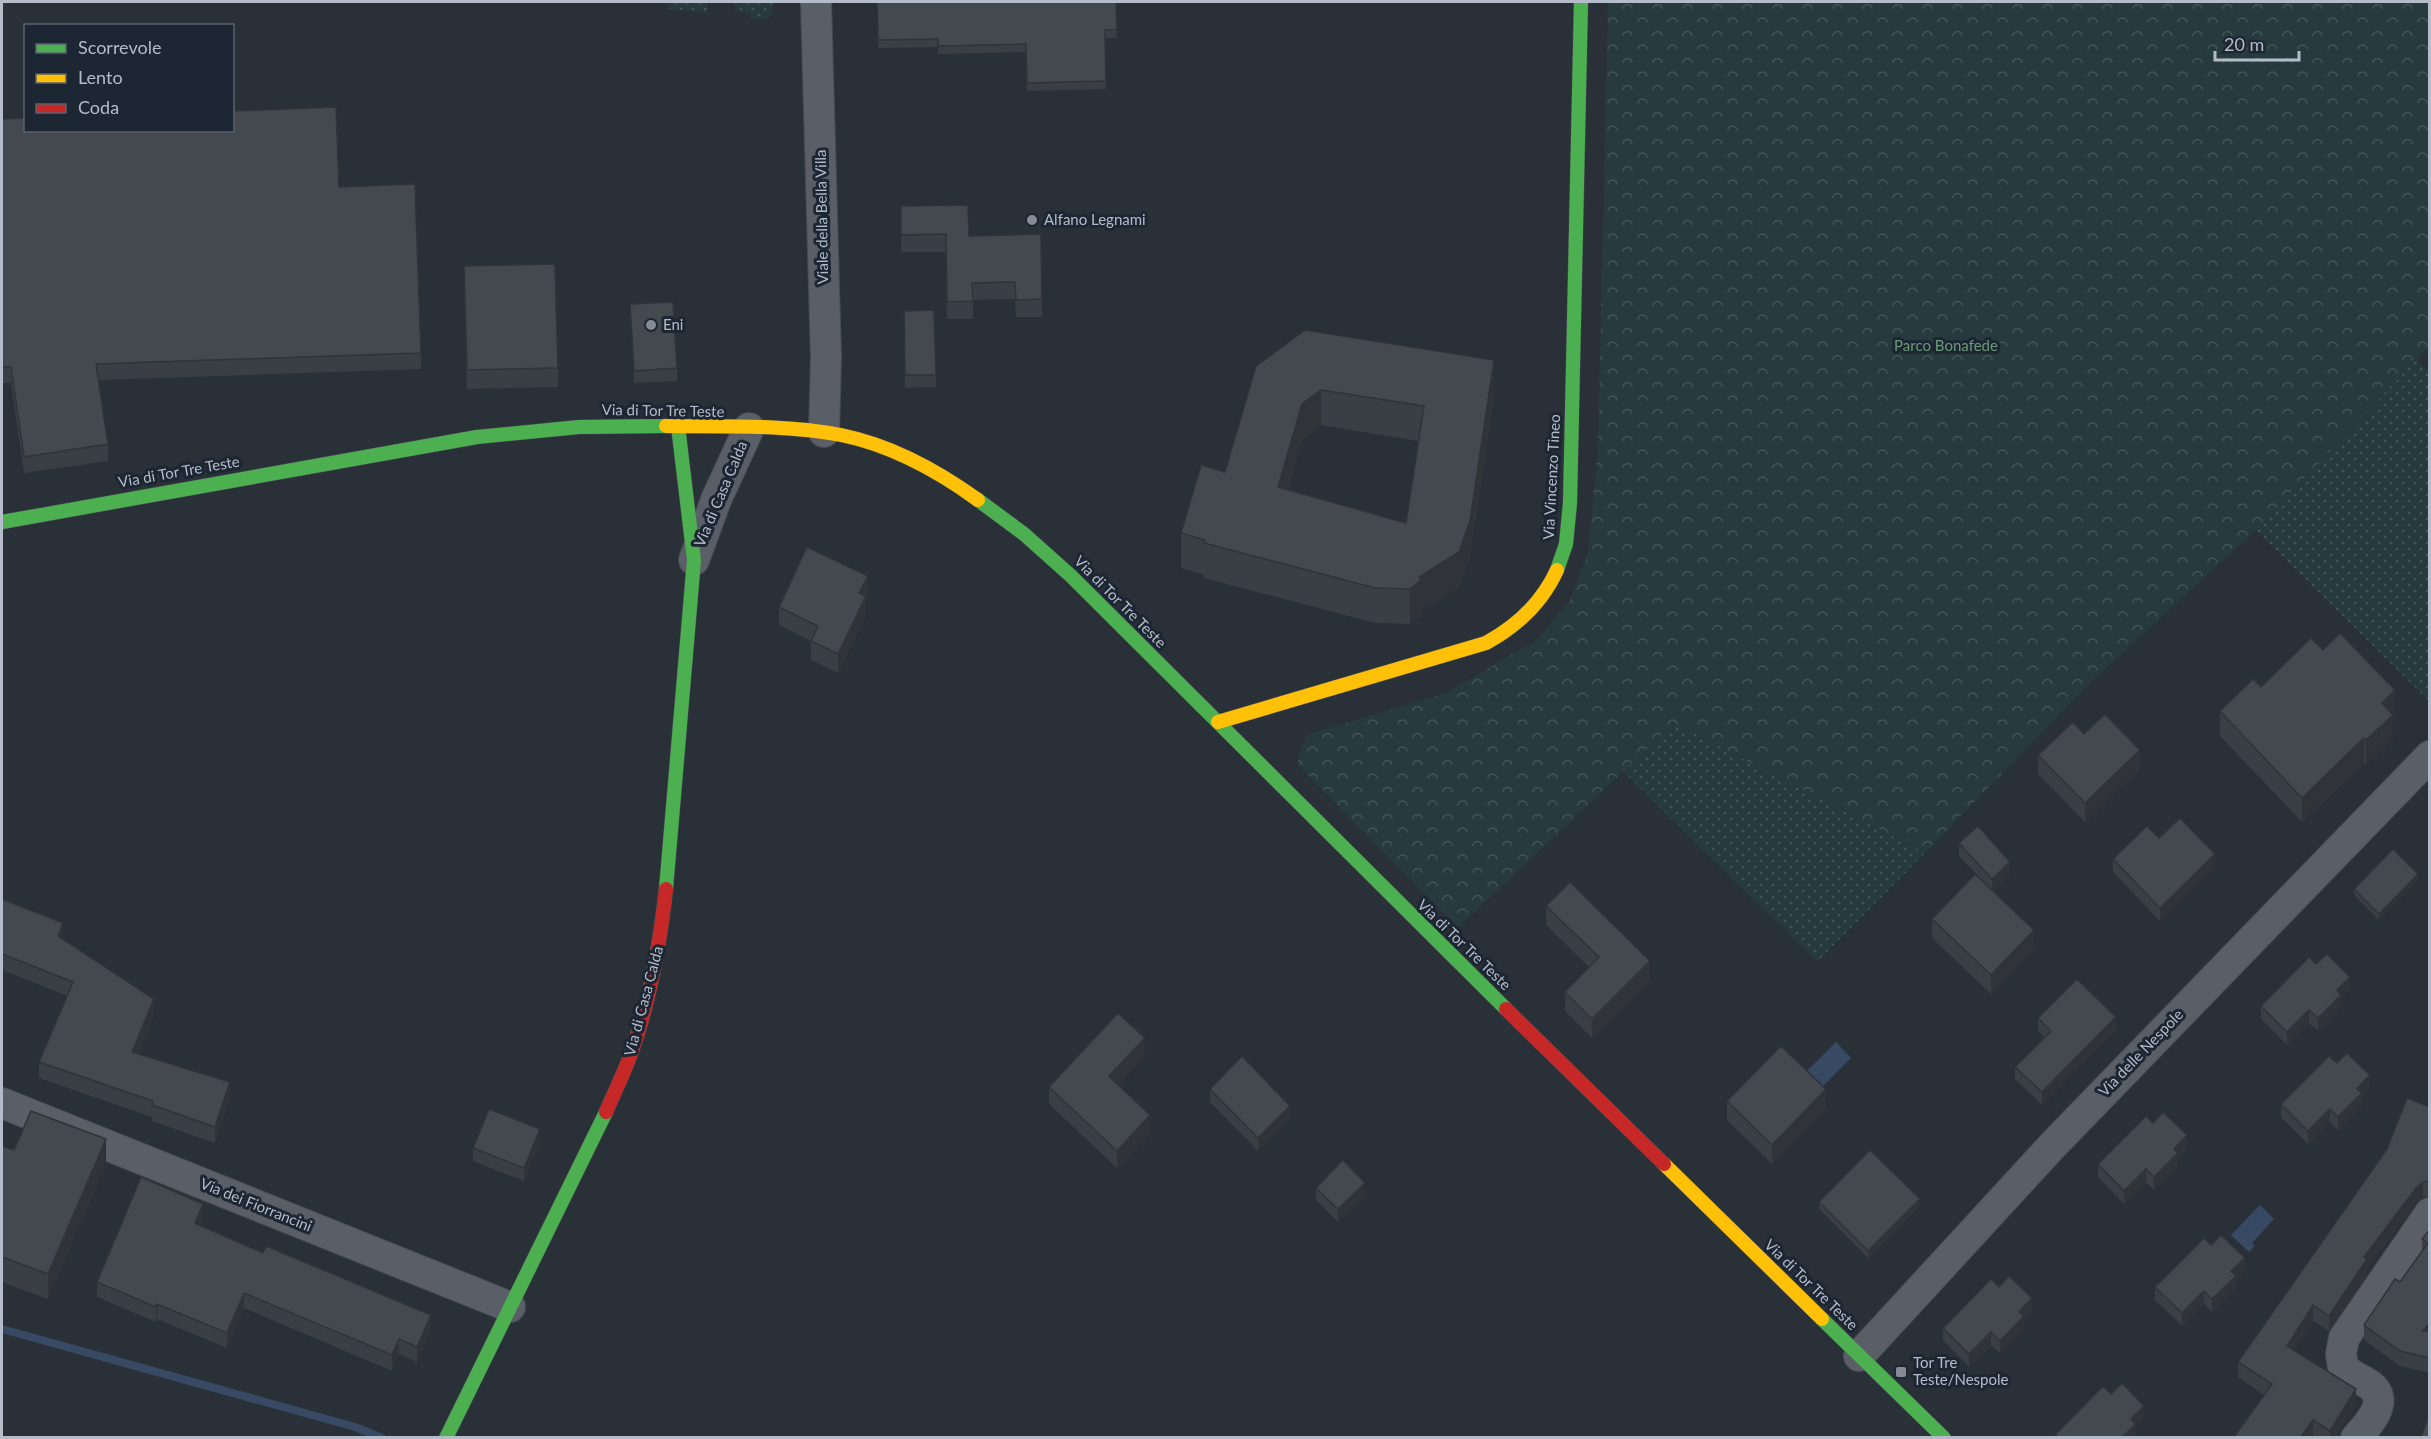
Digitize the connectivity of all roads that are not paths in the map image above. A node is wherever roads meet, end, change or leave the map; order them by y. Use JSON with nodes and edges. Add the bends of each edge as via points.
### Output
{"nodes":[{"id":1,"x":816,"y":2,"type":"edge"},
{"id":2,"x":1581,"y":2,"type":"edge"},
{"id":3,"x":678,"y":426,"type":"junction"},
{"id":4,"x":749,"y":428,"type":"junction"},
{"id":5,"x":824,"y":432,"type":"junction"},
{"id":6,"x":2,"y":522,"type":"edge"},
{"id":7,"x":694,"y":560,"type":"junction"},
{"id":8,"x":1218,"y":722,"type":"junction"},
{"id":9,"x":2430,"y":756,"type":"edge"},
{"id":10,"x":2,"y":1103,"type":"edge"},
{"id":11,"x":2430,"y":1213,"type":"edge"},
{"id":12,"x":510,"y":1307,"type":"junction"},
{"id":13,"x":1859,"y":1356,"type":"junction"},
{"id":14,"x":446,"y":1437,"type":"edge"},
{"id":15,"x":1944,"y":1437,"type":"edge"},
{"id":16,"x":2356,"y":1437,"type":"edge"}],
"edges":[{"from":1,"to":5,"type":"street","name":"Viale della Bella Villa","via":[[826,358]]},
{"from":2,"to":8,"type":"street","name":"Via Vincenzo Tineo","via":[[1569,530],[1557,573],[1532,608],[1502,635],[1486,643]]},
{"from":3,"to":4,"type":"street","name":"Via di Tor Tre Teste"},
{"from":3,"to":6,"type":"street","name":"Via di Tor Tre Teste","via":[[579,427],[497,435],[375,453]]},
{"from":3,"to":7,"type":"street","name":"Via di Casa Calda"},
{"from":4,"to":5,"type":"street","name":"Via di Tor Tre Teste"},
{"from":4,"to":7,"type":"street","name":"Via di Casa Calda"},
{"from":5,"to":8,"type":"street","name":"Via di Tor Tre Teste","via":[[890,450],[941,476],[989,508],[1053,558]]},
{"from":7,"to":12,"type":"street","name":"Via di Casa Calda","via":[[671,849],[652,983],[615,1091]]},
{"from":8,"to":13,"type":"street","name":"Via di Tor Tre Teste"},
{"from":9,"to":13,"type":"street","name":"Via delle Nespole","via":[[2053,1145]]},
{"from":10,"to":12,"type":"street","name":"Via dei Fiorrancini"},
{"from":11,"to":16,"type":"street","via":[[2344,1338],[2343,1367],[2372,1386],[2378,1396],[2373,1419]]},
{"from":12,"to":14,"type":"street","name":"Via di Casa Calda"},
{"from":13,"to":15,"type":"street","name":"Via di Tor Tre Teste"}]}
